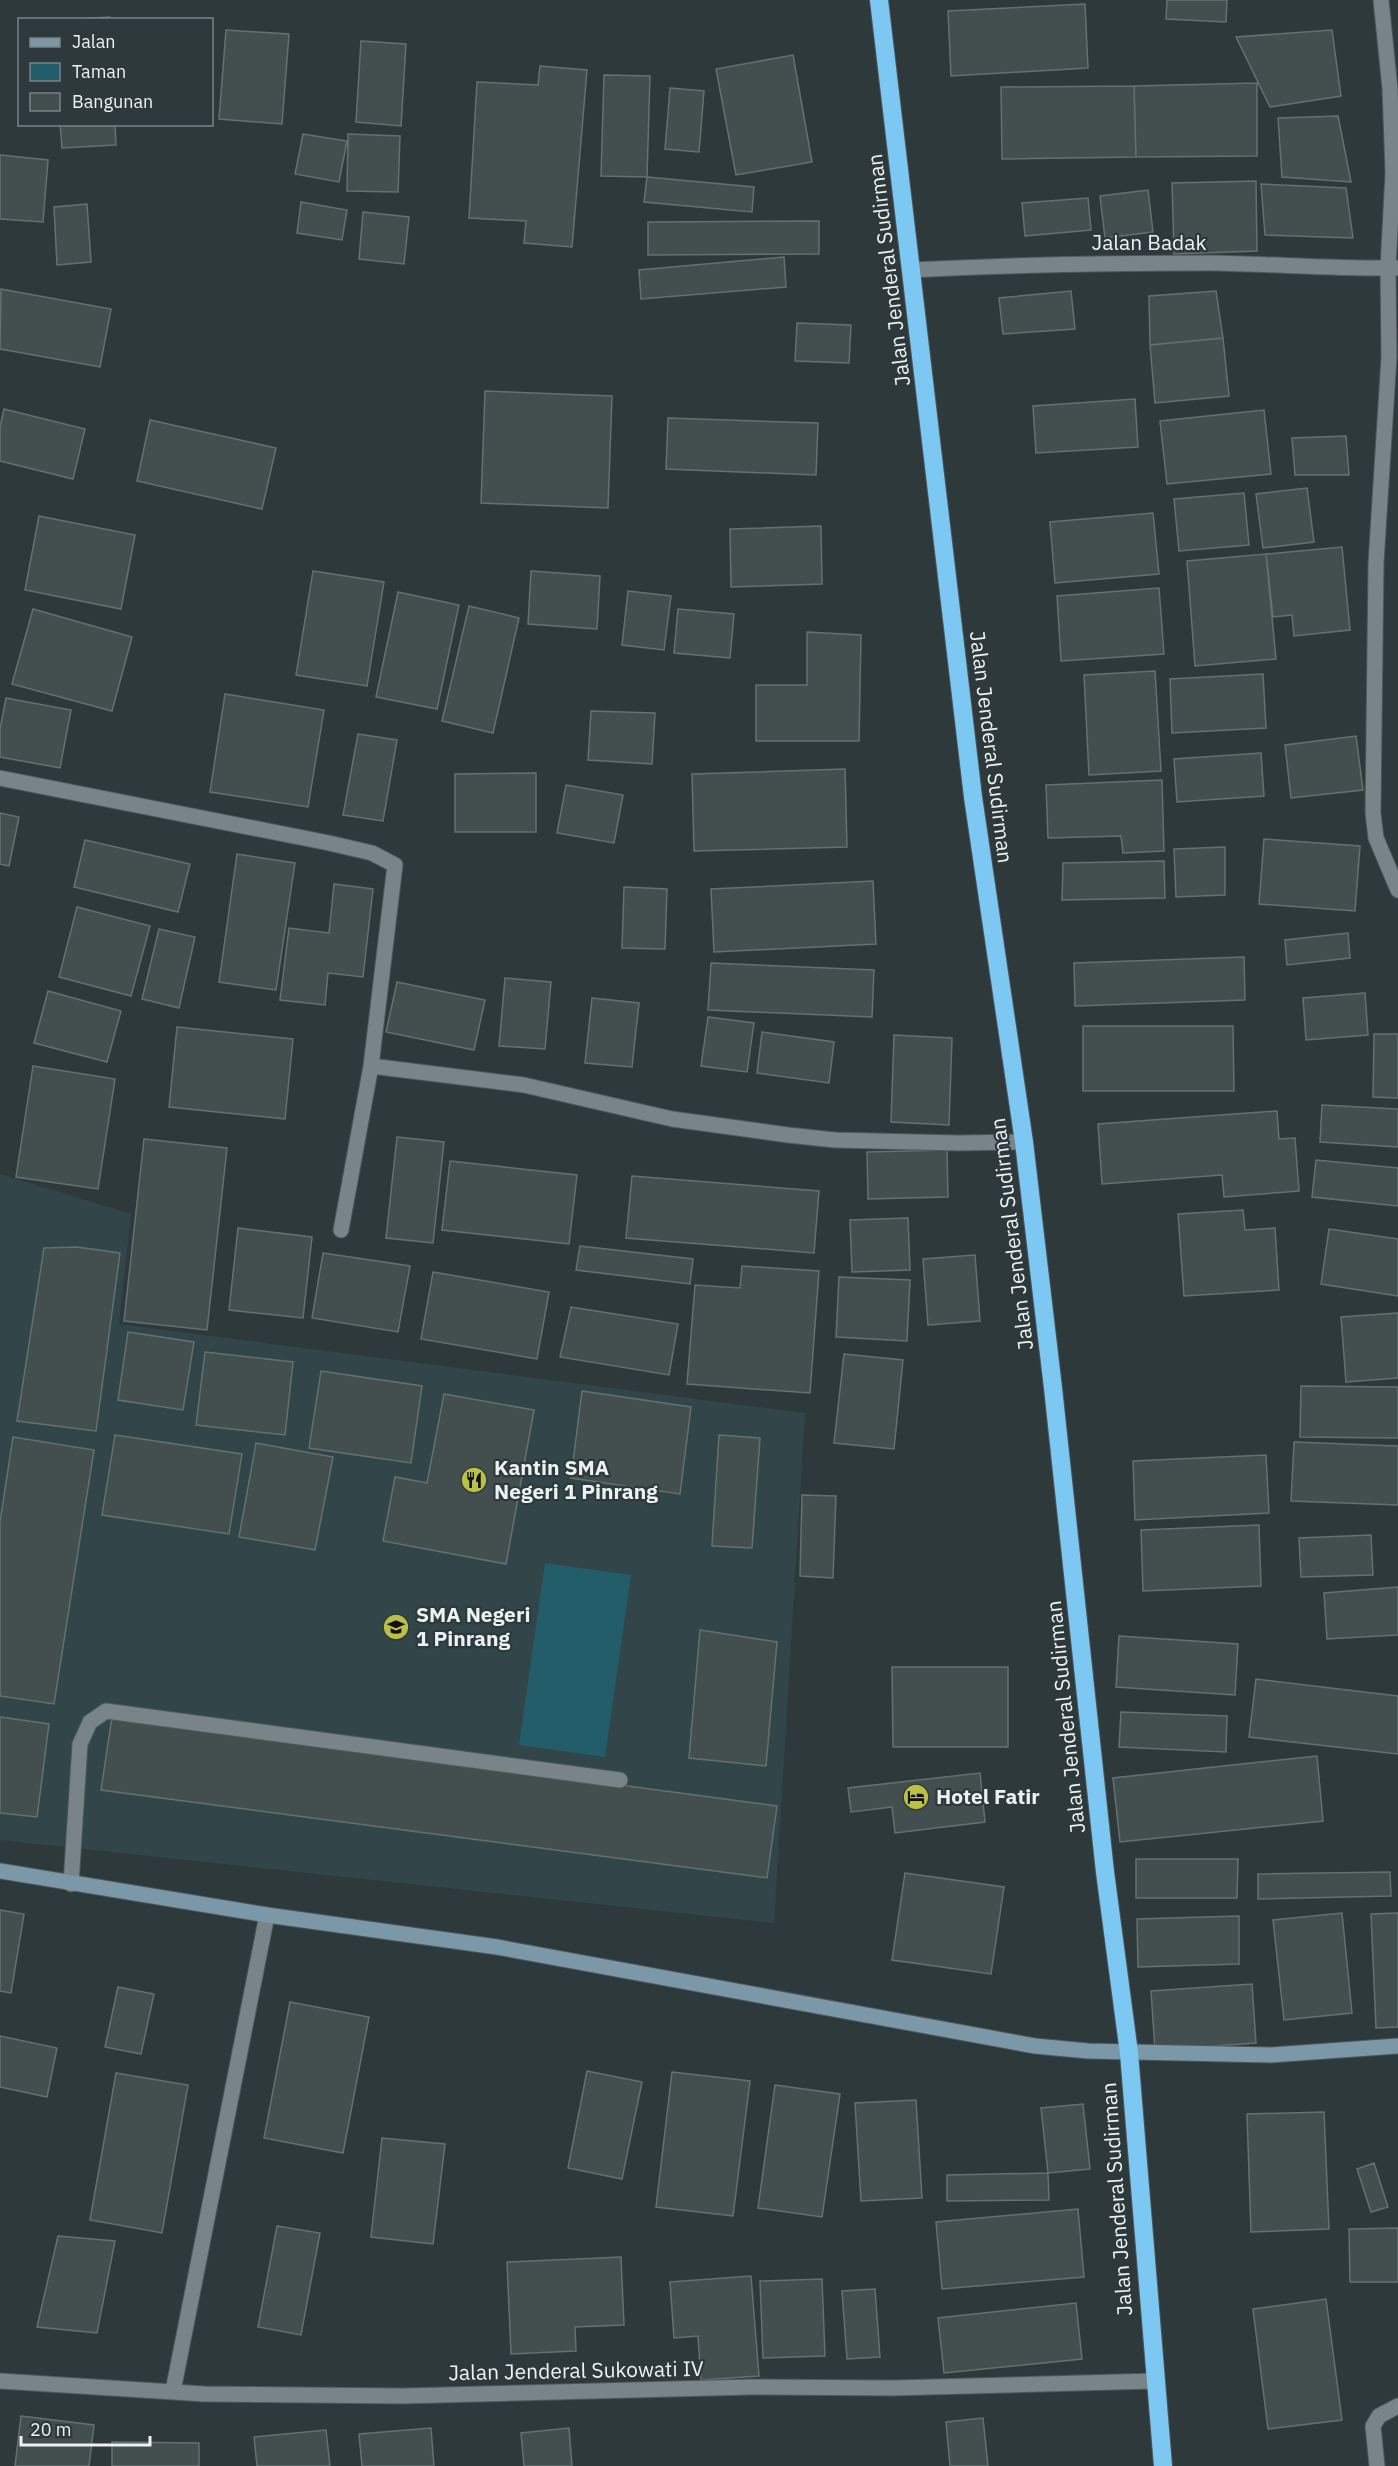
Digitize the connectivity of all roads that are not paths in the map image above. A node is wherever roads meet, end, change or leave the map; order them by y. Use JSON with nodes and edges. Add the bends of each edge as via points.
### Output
{"nodes":[{"id":1,"x":879,"y":0,"type":"edge"},
{"id":2,"x":1381,"y":0,"type":"edge"},
{"id":3,"x":1393,"y":268,"type":"edge"},
{"id":4,"x":911,"y":270,"type":"junction"},
{"id":5,"x":0,"y":778,"type":"edge"},
{"id":6,"x":1398,"y":890,"type":"edge"},
{"id":7,"x":370,"y":1066,"type":"junction"},
{"id":8,"x":1024,"y":1142,"type":"junction"},
{"id":9,"x":341,"y":1230,"type":"dead end"},
{"id":10,"x":620,"y":1780,"type":"dead end"},
{"id":11,"x":0,"y":1871,"type":"edge"},
{"id":12,"x":71,"y":1884,"type":"junction"},
{"id":13,"x":267,"y":1915,"type":"junction"},
{"id":14,"x":1398,"y":2046,"type":"edge"},
{"id":15,"x":1129,"y":2053,"type":"junction"},
{"id":16,"x":0,"y":2380,"type":"edge"},
{"id":17,"x":1154,"y":2381,"type":"junction"},
{"id":18,"x":173,"y":2391,"type":"junction"},
{"id":19,"x":1398,"y":2406,"type":"edge"},
{"id":20,"x":1163,"y":2466,"type":"edge"},
{"id":21,"x":1377,"y":2466,"type":"edge"}],
"edges":[{"from":1,"to":4,"type":"highway","name":"Jalan Jenderal Sudirman"},
{"from":2,"to":3,"type":"street","via":[[1390,89]]},
{"from":3,"to":4,"type":"street","name":"Jalan Badak","via":[[1049,263]]},
{"from":3,"to":6,"type":"street","via":[[1376,563],[1373,813],[1376,838]]},
{"from":4,"to":8,"type":"highway","name":"Jalan Jenderal Sudirman","via":[[973,797]]},
{"from":5,"to":7,"type":"street","via":[[329,843],[372,853],[395,865]]},
{"from":7,"to":8,"type":"street","via":[[524,1085],[672,1119],[788,1135],[835,1140]]},
{"from":7,"to":9,"type":"street"},
{"from":8,"to":15,"type":"highway","name":"Jalan Jenderal Sudirman"},
{"from":10,"to":12,"type":"street","via":[[106,1711],[90,1722],[80,1744]]},
{"from":11,"to":12,"type":"street"},
{"from":12,"to":13,"type":"street"},
{"from":13,"to":15,"type":"street","via":[[497,1947],[1035,2046]]},
{"from":13,"to":18,"type":"street"},
{"from":14,"to":15,"type":"street","via":[[1271,2055]]},
{"from":15,"to":17,"type":"highway","name":"Jalan Jenderal Sudirman"},
{"from":16,"to":18,"type":"street","name":"Jalan Jenderal Sukowati IV"},
{"from":17,"to":18,"type":"street","name":"Jalan Jenderal Sukowati IV","via":[[403,2396]]},
{"from":17,"to":20,"type":"highway","name":"Jalan Jenderal Sudirman"},
{"from":19,"to":21,"type":"street","via":[[1379,2416],[1372,2426]]}]}
